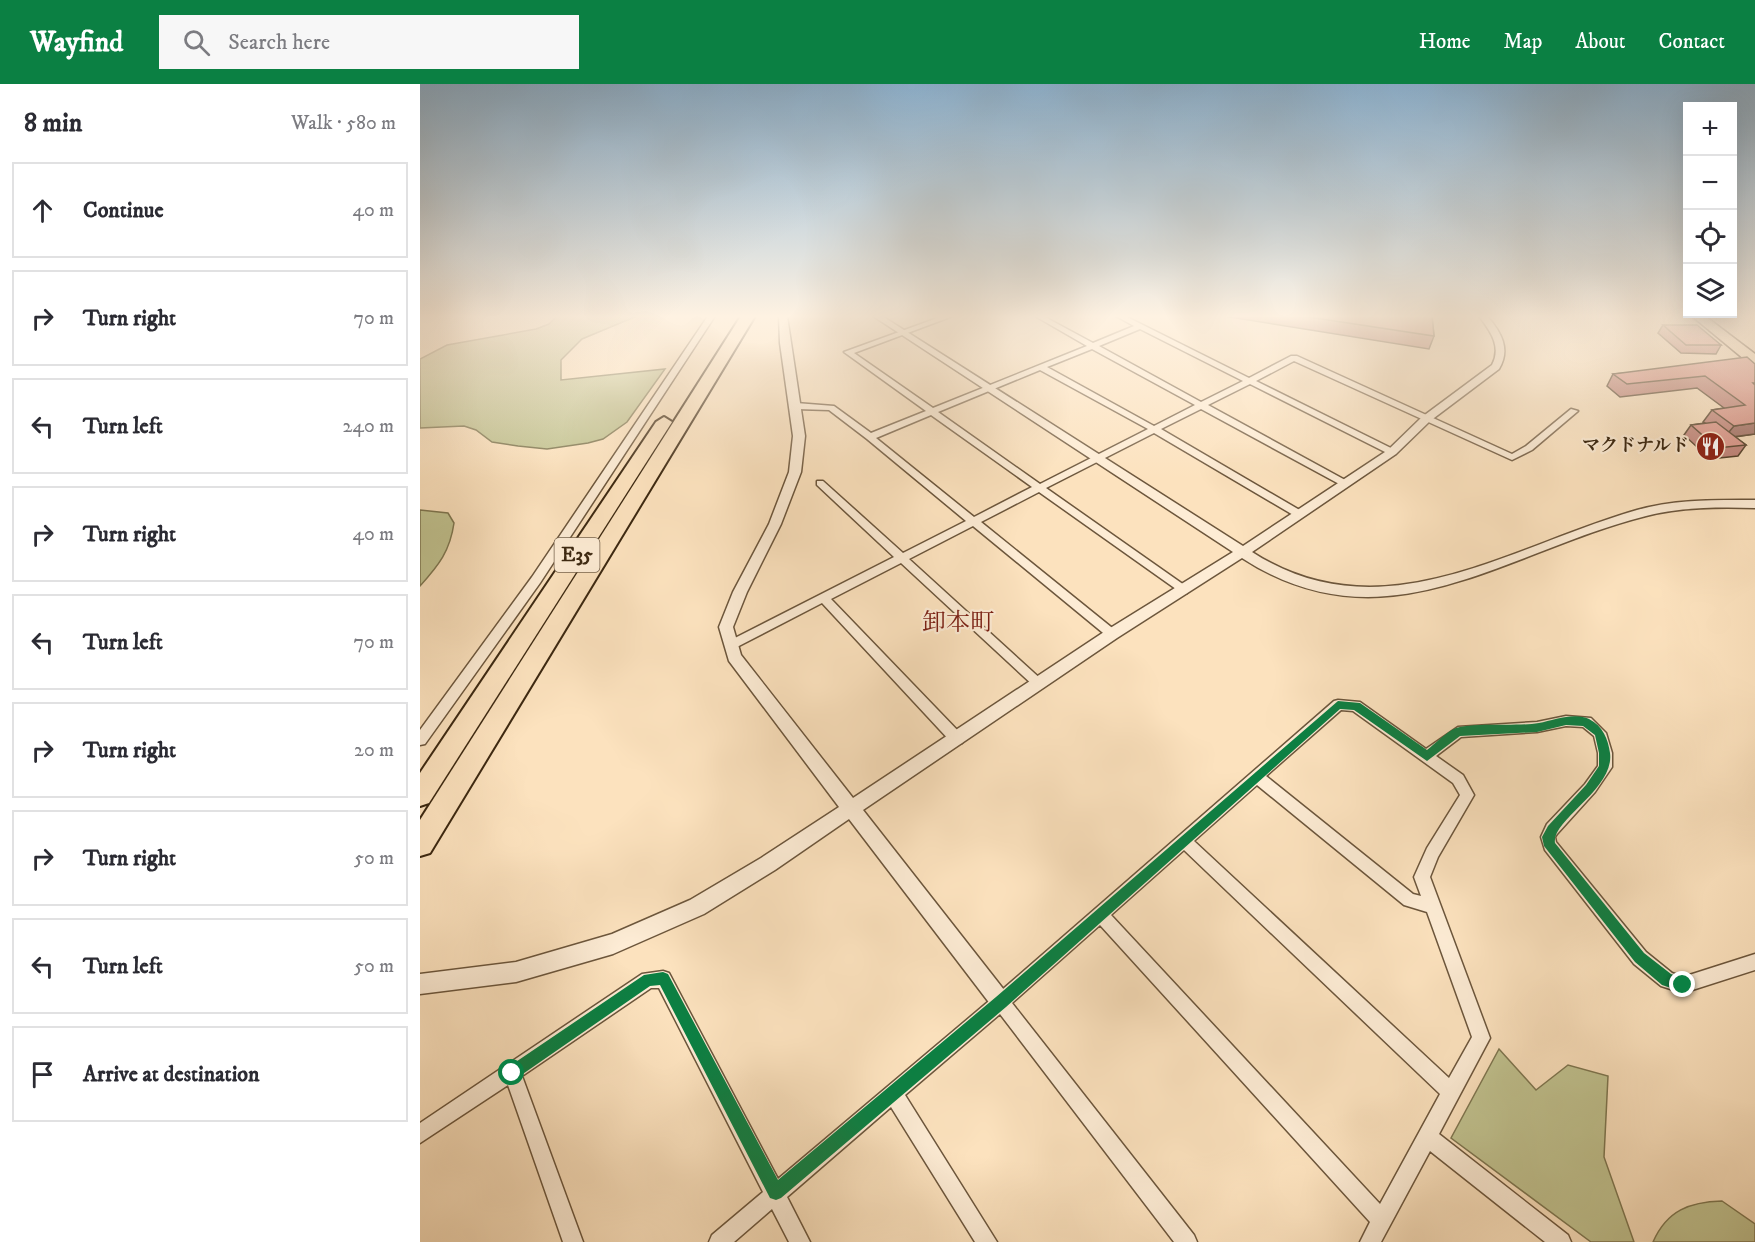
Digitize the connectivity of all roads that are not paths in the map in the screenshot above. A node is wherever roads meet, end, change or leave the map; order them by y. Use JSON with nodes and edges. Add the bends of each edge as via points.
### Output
{"nodes":[{"id":1,"x":675,"y":370,"type":"edge"},
{"id":2,"x":699,"y":370,"type":"edge"},
{"id":3,"x":714,"y":370,"type":"edge"},
{"id":4,"x":790,"y":370,"type":"edge"},
{"id":5,"x":874,"y":370,"type":"edge"},
{"id":6,"x":961,"y":370,"type":"edge"},
{"id":7,"x":1033,"y":370,"type":"edge"},
{"id":8,"x":1047,"y":370,"type":"edge"},
{"id":9,"x":1138,"y":370,"type":"edge"},
{"id":10,"x":1232,"y":370,"type":"edge"},
{"id":11,"x":1269,"y":370,"type":"edge"},
{"id":12,"x":1320,"y":370,"type":"edge"},
{"id":13,"x":1492,"y":370,"type":"edge"},
{"id":14,"x":1251,"y":379,"type":"junction"},
{"id":15,"x":989,"y":388,"type":"junction"},
{"id":16,"x":1203,"y":404,"type":"junction"},
{"id":17,"x":796,"y":406,"type":"junction"},
{"id":18,"x":1574,"y":411,"type":"dead end"},
{"id":19,"x":933,"y":412,"type":"junction"},
{"id":20,"x":1426,"y":419,"type":"junction"},
{"id":21,"x":1154,"y":429,"type":"junction"},
{"id":22,"x":870,"y":437,"type":"junction"},
{"id":23,"x":1392,"y":452,"type":"junction"},
{"id":24,"x":1098,"y":457,"type":"junction"},
{"id":25,"x":820,"y":483,"type":"dead end"},
{"id":26,"x":1344,"y":483,"type":"junction"},
{"id":27,"x":1036,"y":488,"type":"junction"},
{"id":28,"x":1755,"y":504,"type":"edge"},
{"id":29,"x":1299,"y":514,"type":"junction"},
{"id":30,"x":973,"y":522,"type":"junction"},
{"id":31,"x":1243,"y":552,"type":"junction"},
{"id":32,"x":901,"y":558,"type":"junction"},
{"id":33,"x":1183,"y":590,"type":"junction"},
{"id":34,"x":824,"y":598,"type":"junction"},
{"id":35,"x":1112,"y":634,"type":"junction"},
{"id":36,"x":731,"y":645,"type":"junction"},
{"id":37,"x":1039,"y":684,"type":"junction"},
{"id":38,"x":957,"y":739,"type":"junction"},
{"id":39,"x":420,"y":740,"type":"edge"},
{"id":40,"x":1427,"y":756,"type":"junction"},
{"id":41,"x":1257,"y":777,"type":"junction"},
{"id":42,"x":420,"y":795,"type":"edge"},
{"id":43,"x":852,"y":808,"type":"junction"},
{"id":44,"x":1185,"y":842,"type":"junction"},
{"id":45,"x":420,"y":844,"type":"edge"},
{"id":46,"x":1432,"y":906,"type":"junction"},
{"id":47,"x":1101,"y":915,"type":"junction"},
{"id":48,"x":1755,"y":962,"type":"edge"},
{"id":49,"x":420,"y":984,"type":"edge"},
{"id":50,"x":1001,"y":1002,"type":"junction"},
{"id":51,"x":512,"y":1073,"type":"junction"},
{"id":52,"x":893,"y":1093,"type":"junction"},
{"id":53,"x":1452,"y":1093,"type":"junction"},
{"id":54,"x":420,"y":1134,"type":"edge"},
{"id":55,"x":1428,"y":1137,"type":"junction"},
{"id":56,"x":776,"y":1192,"type":"junction"},
{"id":57,"x":1382,"y":1220,"type":"junction"},
{"id":58,"x":573,"y":1242,"type":"edge"},
{"id":59,"x":719,"y":1242,"type":"edge"},
{"id":60,"x":800,"y":1242,"type":"edge"},
{"id":61,"x":987,"y":1242,"type":"edge"},
{"id":62,"x":1186,"y":1242,"type":"edge"},
{"id":63,"x":1370,"y":1242,"type":"edge"},
{"id":64,"x":1561,"y":1242,"type":"edge"}],
"edges":[{"from":1,"to":39,"type":"street","via":[[536,580]]},
{"from":2,"to":42,"type":"highway","number":"E35"},
{"from":3,"to":45,"type":"highway","number":"E35"},
{"from":4,"to":17,"type":"street"},
{"from":5,"to":19,"type":"street"},
{"from":6,"to":15,"type":"street"},
{"from":7,"to":15,"type":"street"},
{"from":8,"to":21,"type":"street"},
{"from":9,"to":16,"type":"street"},
{"from":10,"to":14,"type":"street"},
{"from":11,"to":14,"type":"street"},
{"from":12,"to":20,"type":"street"},
{"from":13,"to":20,"type":"street"},
{"from":14,"to":16,"type":"street"},
{"from":14,"to":23,"type":"street"},
{"from":15,"to":19,"type":"street"},
{"from":15,"to":24,"type":"street"},
{"from":16,"to":21,"type":"street"},
{"from":16,"to":26,"type":"street"},
{"from":17,"to":22,"type":"street","via":[[831,408]]},
{"from":17,"to":36,"type":"street","via":[[799,436],[795,472],[776,524],[726,627]]},
{"from":18,"to":20,"type":"street","via":[[1512,457]]},
{"from":19,"to":22,"type":"street"},
{"from":19,"to":27,"type":"street"},
{"from":20,"to":23,"type":"street"},
{"from":21,"to":24,"type":"street"},
{"from":21,"to":29,"type":"street"},
{"from":22,"to":30,"type":"street"},
{"from":23,"to":26,"type":"street"},
{"from":24,"to":27,"type":"street"},
{"from":24,"to":31,"type":"street"},
{"from":25,"to":32,"type":"street"},
{"from":26,"to":29,"type":"street"},
{"from":27,"to":30,"type":"street"},
{"from":27,"to":33,"type":"street"},
{"from":28,"to":31,"type":"street","via":[[1703,503],[1643,513],[1462,578],[1396,592],[1325,590],[1295,582]]},
{"from":29,"to":31,"type":"street"},
{"from":30,"to":32,"type":"street"},
{"from":30,"to":35,"type":"street"},
{"from":31,"to":33,"type":"street"},
{"from":32,"to":34,"type":"street"},
{"from":32,"to":37,"type":"street"},
{"from":33,"to":35,"type":"street"},
{"from":34,"to":36,"type":"street"},
{"from":34,"to":38,"type":"street"},
{"from":35,"to":37,"type":"street"},
{"from":36,"to":43,"type":"street","via":[[734,657]]},
{"from":37,"to":38,"type":"street"},
{"from":38,"to":43,"type":"street"},
{"from":40,"to":41,"type":"street","via":[[1356,706],[1338,705]]},
{"from":40,"to":46,"type":"street","via":[[1458,779],[1467,795],[1432,852],[1422,878]]},
{"from":40,"to":48,"type":"street","via":[[1458,732],[1586,722],[1600,733],[1605,767],[1552,829],[1548,837],[1550,846],[1640,958],[1667,980],[1683,985]]},
{"from":41,"to":44,"type":"street"},
{"from":41,"to":46,"type":"street","via":[[1409,900]]},
{"from":43,"to":49,"type":"street","via":[[697,907],[614,944],[516,972]]},
{"from":43,"to":50,"type":"street"},
{"from":44,"to":47,"type":"street"},
{"from":44,"to":53,"type":"street"},
{"from":46,"to":53,"type":"street","via":[[1481,1038]]},
{"from":47,"to":50,"type":"street"},
{"from":47,"to":57,"type":"street"},
{"from":50,"to":52,"type":"street"},
{"from":50,"to":62,"type":"street"},
{"from":51,"to":54,"type":"street"},
{"from":51,"to":56,"type":"street","via":[[648,980],[663,979]]},
{"from":51,"to":58,"type":"street"},
{"from":52,"to":56,"type":"street"},
{"from":52,"to":61,"type":"street"},
{"from":53,"to":55,"type":"street"},
{"from":55,"to":57,"type":"street"},
{"from":55,"to":64,"type":"street"},
{"from":56,"to":59,"type":"street"},
{"from":56,"to":60,"type":"street"},
{"from":57,"to":63,"type":"street"}]}
